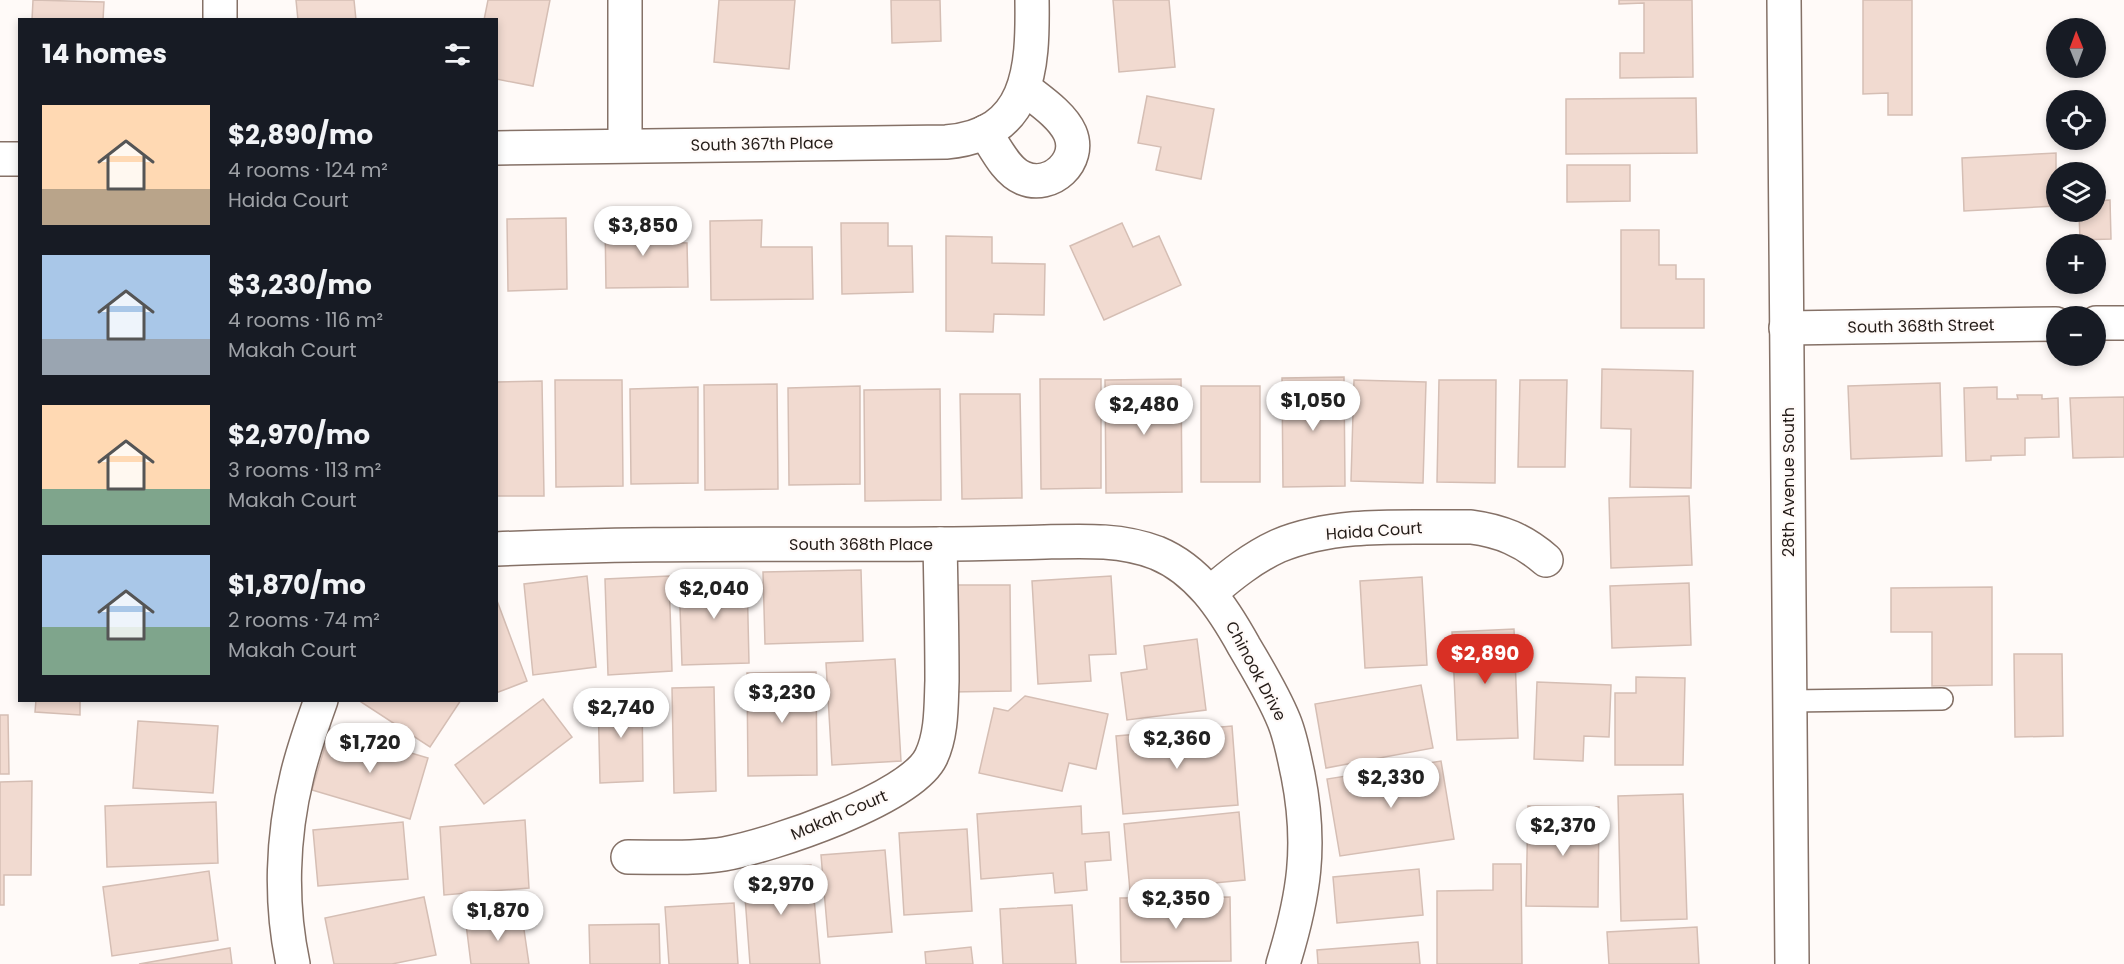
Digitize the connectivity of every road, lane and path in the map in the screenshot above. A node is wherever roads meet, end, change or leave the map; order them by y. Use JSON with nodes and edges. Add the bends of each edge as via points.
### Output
{"nodes":[{"id":1,"x":220,"y":0,"type":"edge"},
{"id":2,"x":625,"y":0,"type":"edge"},
{"id":3,"x":1032,"y":0,"type":"edge"},
{"id":4,"x":1784,"y":0,"type":"edge"},
{"id":5,"x":220,"y":18,"type":"edge"},
{"id":6,"x":1020,"y":97,"type":"junction"},
{"id":7,"x":985,"y":132,"type":"junction"},
{"id":8,"x":625,"y":145,"type":"junction"},
{"id":9,"x":498,"y":148,"type":"edge"},
{"id":10,"x":0,"y":159,"type":"edge"},
{"id":11,"x":18,"y":159,"type":"edge"},
{"id":12,"x":2106,"y":323,"type":"edge"},
{"id":13,"x":2124,"y":323,"type":"edge"},
{"id":14,"x":2046,"y":324,"type":"edge"},
{"id":15,"x":1786,"y":328,"type":"junction"},
{"id":16,"x":940,"y":544,"type":"junction"},
{"id":17,"x":498,"y":549,"type":"edge"},
{"id":18,"x":1546,"y":560,"type":"dead end"},
{"id":19,"x":1210,"y":593,"type":"junction"},
{"id":20,"x":1942,"y":699,"type":"dead end"},
{"id":21,"x":1789,"y":701,"type":"junction"},
{"id":22,"x":320,"y":702,"type":"edge"},
{"id":23,"x":628,"y":857,"type":"dead end"},
{"id":24,"x":293,"y":964,"type":"edge"},
{"id":25,"x":1283,"y":964,"type":"edge"},
{"id":26,"x":1792,"y":964,"type":"edge"}],
"edges":[{"from":1,"to":5,"type":"street"},
{"from":2,"to":8,"type":"street"},
{"from":3,"to":6,"type":"street","via":[[1030,59]]},
{"from":4,"to":15,"type":"street","name":"28th Avenue South"},
{"from":6,"to":7,"type":"street","name":"South 367th Place","via":[[1005,119]]},
{"from":6,"to":7,"type":"street","via":[[1064,122],[1071,134],[1069,161],[1061,172],[1049,179],[1022,178],[1011,170]]},
{"from":7,"to":8,"type":"street","name":"South 367th Place","via":[[946,142]]},
{"from":8,"to":9,"type":"street","name":"South 367th Place"},
{"from":10,"to":11,"type":"street"},
{"from":12,"to":13,"type":"street"},
{"from":14,"to":15,"type":"street","name":"South 368th Street"},
{"from":15,"to":21,"type":"street","name":"28th Avenue South"},
{"from":16,"to":17,"type":"street","name":"South 368th Place","via":[[608,544]]},
{"from":16,"to":19,"type":"street","name":"South 368th Place","via":[[1068,541],[1132,545],[1160,554],[1185,569]]},
{"from":16,"to":23,"type":"street","name":"Makah Court","via":[[940,724],[932,757],[920,773],[881,799],[788,837],[705,856]]},
{"from":18,"to":19,"type":"street","name":"Haida Court","via":[[1518,539],[1489,529],[1357,528],[1280,546],[1247,564]]},
{"from":19,"to":25,"type":"street","name":"Chinook Drive","via":[[1273,698],[1294,753],[1306,836],[1305,875]]},
{"from":20,"to":21,"type":"lane"},
{"from":21,"to":26,"type":"street","name":"28th Avenue South"},
{"from":22,"to":24,"type":"street","via":[[297,776],[288,830],[285,902]]}]}
